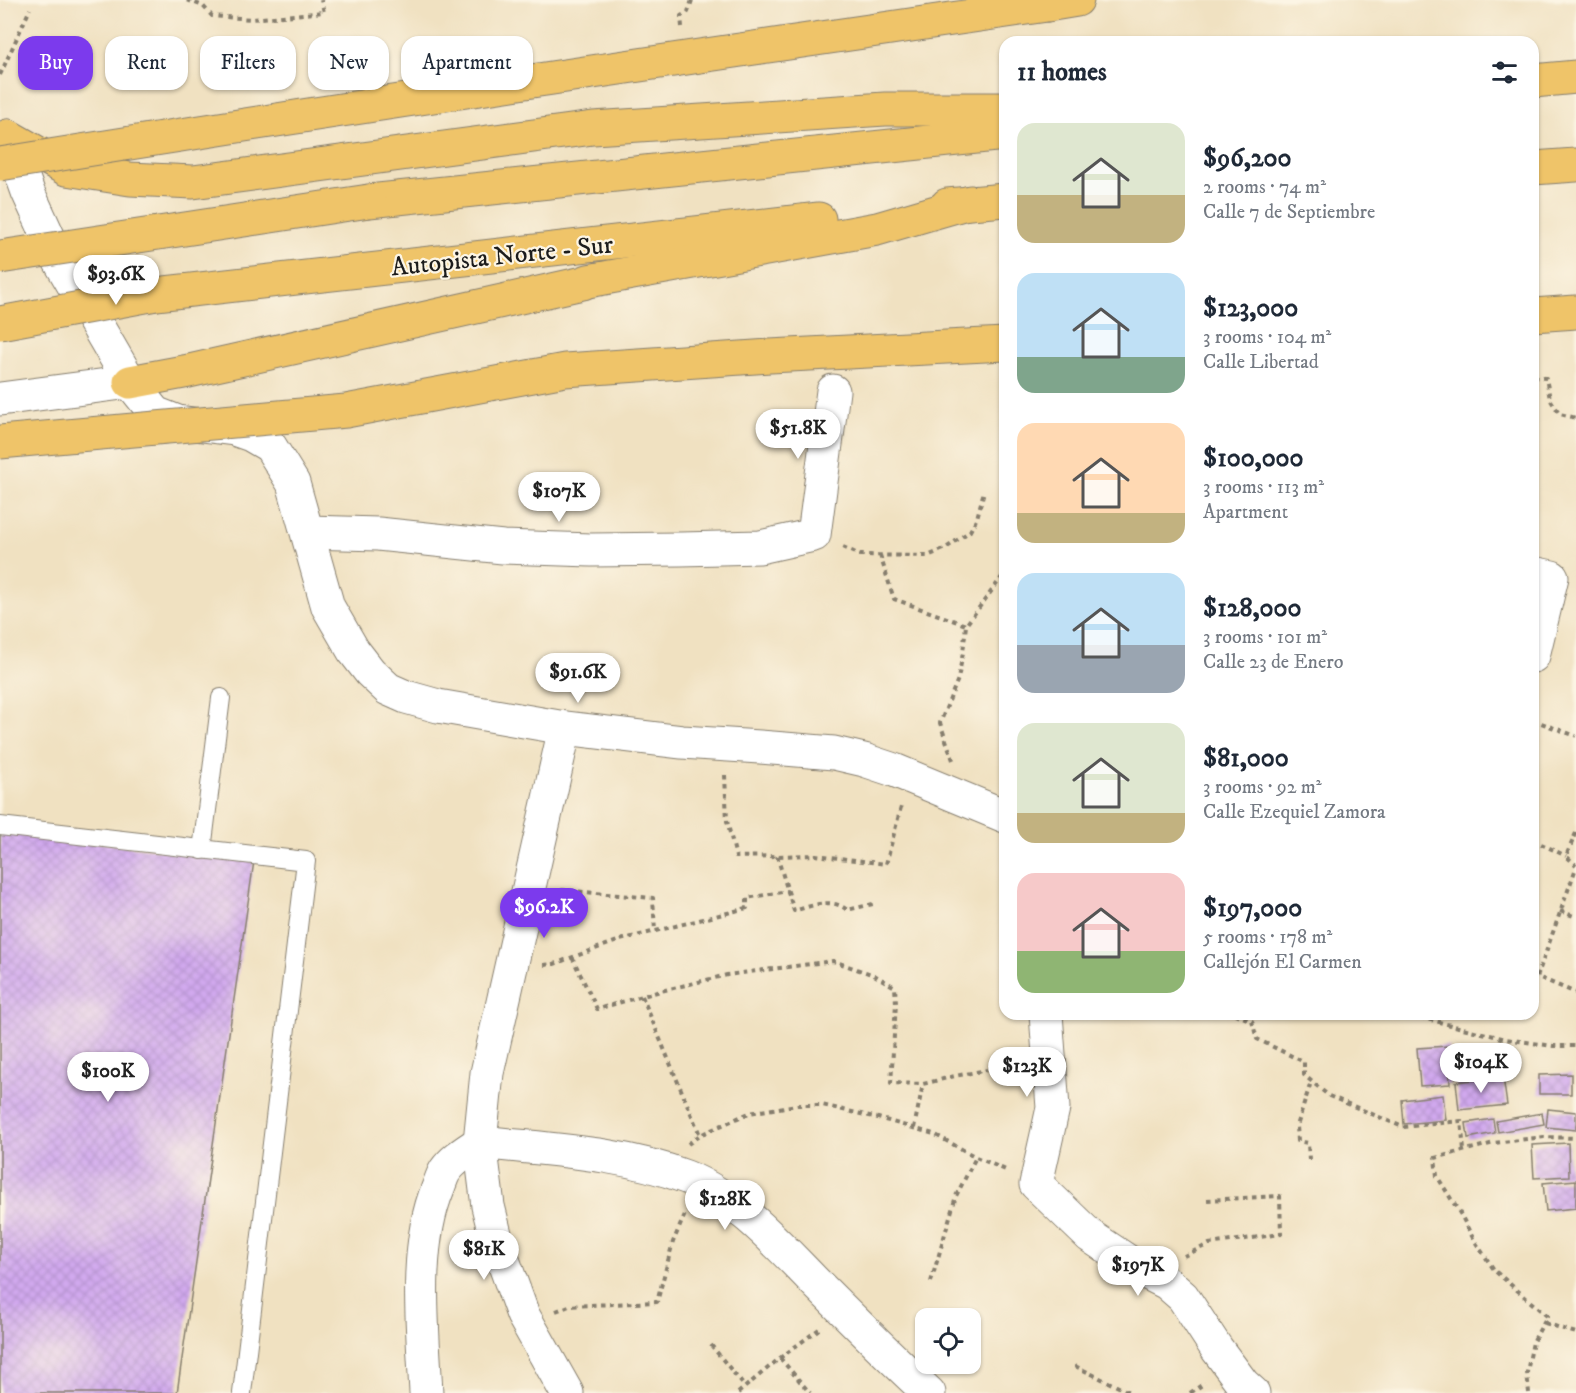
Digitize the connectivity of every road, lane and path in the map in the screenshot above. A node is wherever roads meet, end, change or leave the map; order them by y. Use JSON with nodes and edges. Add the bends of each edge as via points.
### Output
{"nodes":[{"id":1,"x":187,"y":0,"type":"edge"},
{"id":2,"x":321,"y":0,"type":"edge"},
{"id":3,"x":692,"y":0,"type":"edge"},
{"id":4,"x":1062,"y":2,"type":"edge"},
{"id":5,"x":30,"y":9,"type":"dead end"},
{"id":6,"x":682,"y":32,"type":"dead end"},
{"id":7,"x":0,"y":75,"type":"edge"},
{"id":8,"x":1576,"y":77,"type":"edge"},
{"id":9,"x":1539,"y":80,"type":"edge"},
{"id":10,"x":999,"y":109,"type":"edge"},
{"id":11,"x":999,"y":135,"type":"edge"},
{"id":12,"x":3,"y":143,"type":"edge"},
{"id":13,"x":1576,"y":165,"type":"edge"},
{"id":14,"x":1539,"y":168,"type":"edge"},
{"id":15,"x":999,"y":200,"type":"edge"},
{"id":16,"x":970,"y":202,"type":"junction"},
{"id":17,"x":0,"y":257,"type":"edge"},
{"id":18,"x":1576,"y":312,"type":"edge"},
{"id":19,"x":1539,"y":315,"type":"edge"},
{"id":20,"x":0,"y":323,"type":"edge"},
{"id":21,"x":999,"y":344,"type":"edge"},
{"id":22,"x":1539,"y":377,"type":"edge"},
{"id":23,"x":130,"y":382,"type":"junction"},
{"id":24,"x":833,"y":391,"type":"dead end"},
{"id":25,"x":0,"y":399,"type":"edge"},
{"id":26,"x":1576,"y":418,"type":"edge"},
{"id":27,"x":0,"y":442,"type":"edge"},
{"id":28,"x":984,"y":491,"type":"dead end"},
{"id":29,"x":308,"y":532,"type":"junction"},
{"id":30,"x":814,"y":535,"type":"junction"},
{"id":31,"x":880,"y":555,"type":"junction"},
{"id":32,"x":1542,"y":575,"type":"edge"},
{"id":33,"x":999,"y":581,"type":"edge"},
{"id":34,"x":1539,"y":602,"type":"edge"},
{"id":35,"x":966,"y":625,"type":"junction"},
{"id":36,"x":221,"y":698,"type":"dead end"},
{"id":37,"x":1539,"y":722,"type":"edge"},
{"id":38,"x":565,"y":728,"type":"junction"},
{"id":39,"x":1576,"y":736,"type":"edge"},
{"id":40,"x":723,"y":744,"type":"junction"},
{"id":41,"x":909,"y":777,"type":"junction"},
{"id":42,"x":973,"y":804,"type":"junction"},
{"id":43,"x":999,"y":814,"type":"edge"},
{"id":44,"x":0,"y":826,"type":"edge"},
{"id":45,"x":1576,"y":833,"type":"edge"},
{"id":46,"x":1539,"y":843,"type":"edge"},
{"id":47,"x":202,"y":850,"type":"junction"},
{"id":48,"x":777,"y":856,"type":"junction"},
{"id":49,"x":1566,"y":856,"type":"junction"},
{"id":50,"x":1576,"y":867,"type":"edge"},
{"id":51,"x":530,"y":888,"type":"junction"},
{"id":52,"x":788,"y":891,"type":"junction"},
{"id":53,"x":873,"y":904,"type":"dead end"},
{"id":54,"x":1560,"y":911,"type":"junction"},
{"id":55,"x":1576,"y":917,"type":"edge"},
{"id":56,"x":655,"y":931,"type":"junction"},
{"id":57,"x":572,"y":957,"type":"junction"},
{"id":58,"x":1539,"y":966,"type":"edge"},
{"id":59,"x":511,"y":971,"type":"junction"},
{"id":60,"x":1539,"y":978,"type":"edge"},
{"id":61,"x":1576,"y":993,"type":"edge"},
{"id":62,"x":642,"y":996,"type":"junction"},
{"id":63,"x":1046,"y":1020,"type":"edge"},
{"id":64,"x":1250,"y":1020,"type":"edge"},
{"id":65,"x":1431,"y":1020,"type":"edge"},
{"id":66,"x":1576,"y":1046,"type":"edge"},
{"id":67,"x":987,"y":1070,"type":"dead end"},
{"id":68,"x":1311,"y":1082,"type":"junction"},
{"id":69,"x":923,"y":1084,"type":"junction"},
{"id":70,"x":914,"y":1128,"type":"junction"},
{"id":71,"x":700,"y":1135,"type":"junction"},
{"id":72,"x":1576,"y":1138,"type":"edge"},
{"id":73,"x":480,"y":1143,"type":"junction"},
{"id":74,"x":1464,"y":1150,"type":"junction"},
{"id":75,"x":976,"y":1157,"type":"junction"},
{"id":76,"x":1309,"y":1161,"type":"dead end"},
{"id":77,"x":655,"y":1166,"type":"junction"},
{"id":78,"x":698,"y":1183,"type":"junction"},
{"id":79,"x":1036,"y":1184,"type":"junction"},
{"id":80,"x":1206,"y":1200,"type":"dead end"},
{"id":81,"x":1149,"y":1274,"type":"junction"},
{"id":82,"x":931,"y":1282,"type":"dead end"},
{"id":83,"x":843,"y":1310,"type":"junction"},
{"id":84,"x":527,"y":1321,"type":"junction"},
{"id":85,"x":1545,"y":1323,"type":"junction"},
{"id":86,"x":1576,"y":1333,"type":"edge"},
{"id":87,"x":711,"y":1345,"type":"dead end"},
{"id":88,"x":780,"y":1358,"type":"junction"},
{"id":89,"x":1075,"y":1366,"type":"dead end"},
{"id":90,"x":745,"y":1387,"type":"junction"},
{"id":91,"x":242,"y":1393,"type":"edge"},
{"id":92,"x":426,"y":1393,"type":"edge"},
{"id":93,"x":567,"y":1393,"type":"edge"},
{"id":94,"x":738,"y":1393,"type":"edge"},
{"id":95,"x":810,"y":1393,"type":"edge"},
{"id":96,"x":929,"y":1393,"type":"edge"},
{"id":97,"x":1131,"y":1393,"type":"edge"},
{"id":98,"x":1253,"y":1393,"type":"edge"},
{"id":99,"x":1529,"y":1393,"type":"edge"}],
"edges":[{"from":1,"to":2,"type":"path","via":[[203,6],[212,16],[252,19],[324,12]]},
{"from":3,"to":6,"type":"path","via":[[688,12],[681,16]]},
{"from":4,"to":12,"type":"highway","bridge":true,"via":[[182,134]]},
{"from":5,"to":7,"type":"path"},
{"from":8,"to":9,"type":"highway"},
{"from":10,"to":12,"type":"highway","via":[[885,108],[593,128],[193,182],[130,179],[66,169]]},
{"from":11,"to":17,"type":"highway","bridge":true,"via":[[369,201]]},
{"from":12,"to":23,"type":"street","via":[[59,260]]},
{"from":13,"to":14,"type":"highway"},
{"from":15,"to":16,"type":"highway","name":"Autopista Norte - Sur"},
{"from":16,"to":20,"type":"highway","name":"Autopista Norte - Sur","bridge":true,"via":[[156,294]]},
{"from":16,"to":23,"type":"highway","via":[[877,229],[588,281]]},
{"from":18,"to":19,"type":"highway"},
{"from":21,"to":27,"type":"highway","bridge":true,"via":[[565,370],[346,411]]},
{"from":22,"to":26,"type":"path","via":[[1546,378],[1550,399],[1560,414]]},
{"from":23,"to":25,"type":"street"},
{"from":23,"to":29,"type":"street","via":[[155,413],[178,422],[234,429],[270,446],[293,483]]},
{"from":24,"to":30,"type":"street"},
{"from":28,"to":31,"type":"path","via":[[970,531],[946,548],[928,556]]},
{"from":29,"to":30,"type":"street","via":[[591,550],[760,547]]},
{"from":29,"to":38,"type":"street","via":[[328,607],[353,650],[388,689],[438,706]]},
{"from":30,"to":31,"type":"path","via":[[860,555]]},
{"from":31,"to":35,"type":"path","via":[[894,599]]},
{"from":32,"to":34,"type":"street"},
{"from":33,"to":35,"type":"path"},
{"from":35,"to":42,"type":"path","via":[[958,679],[940,723]]},
{"from":36,"to":47,"type":"lane"},
{"from":37,"to":39,"type":"path"},
{"from":38,"to":40,"type":"street"},
{"from":38,"to":51,"type":"street"},
{"from":40,"to":41,"type":"street","via":[[834,753]]},
{"from":40,"to":48,"type":"path","via":[[727,821],[736,857]]},
{"from":41,"to":42,"type":"street"},
{"from":41,"to":48,"type":"path","via":[[886,864],[816,855]]},
{"from":42,"to":43,"type":"street"},
{"from":44,"to":47,"type":"lane"},
{"from":45,"to":49,"type":"path"},
{"from":46,"to":49,"type":"path"},
{"from":47,"to":91,"type":"lane","via":[[306,861]]},
{"from":48,"to":52,"type":"path"},
{"from":49,"to":50,"type":"path"},
{"from":50,"to":54,"type":"path"},
{"from":51,"to":56,"type":"path","via":[[653,898]]},
{"from":51,"to":59,"type":"street"},
{"from":52,"to":53,"type":"path","via":[[794,911],[821,903],[842,905],[847,910]]},
{"from":52,"to":56,"type":"path","via":[[747,898],[747,908]]},
{"from":54,"to":55,"type":"path"},
{"from":54,"to":58,"type":"path"},
{"from":56,"to":57,"type":"path"},
{"from":57,"to":59,"type":"path"},
{"from":57,"to":62,"type":"path","via":[[597,1009]]},
{"from":59,"to":73,"type":"street","via":[[487,1073]]},
{"from":60,"to":61,"type":"path"},
{"from":62,"to":69,"type":"path","via":[[727,975],[833,961],[895,987],[891,1083]]},
{"from":62,"to":71,"type":"path"},
{"from":63,"to":79,"type":"street","via":[[1053,1108]]},
{"from":64,"to":68,"type":"path","via":[[1257,1039],[1304,1062],[1304,1075]]},
{"from":65,"to":66,"type":"path","via":[[1506,1039]]},
{"from":67,"to":69,"type":"path"},
{"from":68,"to":74,"type":"path","via":[[1329,1096],[1403,1127],[1461,1121]]},
{"from":68,"to":76,"type":"path","via":[[1297,1126],[1298,1141],[1308,1143]]},
{"from":69,"to":70,"type":"path"},
{"from":70,"to":71,"type":"path","via":[[822,1105],[797,1105],[749,1113]]},
{"from":70,"to":75,"type":"path","via":[[934,1134]]},
{"from":71,"to":77,"type":"path"},
{"from":72,"to":74,"type":"path","via":[[1544,1137]]},
{"from":73,"to":77,"type":"street","via":[[601,1155]]},
{"from":73,"to":84,"type":"street","via":[[498,1246]]},
{"from":73,"to":92,"type":"street","via":[[459,1156],[445,1172],[425,1236],[422,1274]]},
{"from":74,"to":85,"type":"path","via":[[1435,1158],[1437,1176],[1495,1271],[1547,1316]]},
{"from":75,"to":79,"type":"path"},
{"from":75,"to":82,"type":"path","via":[[956,1196]]},
{"from":77,"to":78,"type":"street"},
{"from":78,"to":83,"type":"street","via":[[759,1225]]},
{"from":78,"to":84,"type":"path","via":[[674,1242],[657,1302],[568,1306]]},
{"from":79,"to":81,"type":"street","via":[[1090,1236]]},
{"from":80,"to":81,"type":"path","via":[[1280,1196],[1281,1234],[1209,1244]]},
{"from":81,"to":98,"type":"street","via":[[1167,1282],[1183,1297],[1216,1349]]},
{"from":83,"to":88,"type":"path"},
{"from":83,"to":96,"type":"street"},
{"from":84,"to":93,"type":"street"},
{"from":85,"to":86,"type":"path"},
{"from":85,"to":99,"type":"path","via":[[1533,1342],[1527,1372]]},
{"from":87,"to":90,"type":"path"},
{"from":88,"to":90,"type":"path"},
{"from":88,"to":95,"type":"path"},
{"from":89,"to":97,"type":"path"},
{"from":90,"to":94,"type":"path"}]}
